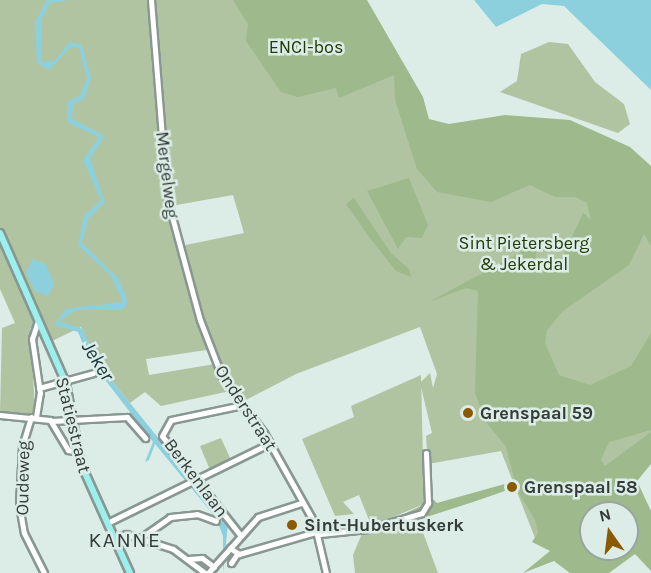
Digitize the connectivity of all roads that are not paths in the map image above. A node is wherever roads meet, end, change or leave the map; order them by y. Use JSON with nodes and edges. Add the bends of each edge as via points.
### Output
{"nodes":[{"id":1,"x":152,"y":0,"type":"edge"},
{"id":2,"x":0,"y":233,"type":"edge"},
{"id":3,"x":38,"y":321,"type":"junction"},
{"id":4,"x":209,"y":345,"type":"joint"},
{"id":5,"x":93,"y":373,"type":"dead end"},
{"id":6,"x":66,"y":383,"type":"junction"},
{"id":7,"x":39,"y":388,"type":"junction"},
{"id":8,"x":242,"y":405,"type":"junction"},
{"id":9,"x":0,"y":415,"type":"edge"},
{"id":10,"x":33,"y":417,"type":"junction"},
{"id":11,"x":75,"y":418,"type":"junction"},
{"id":12,"x":52,"y":421,"type":"junction"},
{"id":13,"x":145,"y":438,"type":"dead end"},
{"id":14,"x":270,"y":443,"type":"junction"},
{"id":15,"x":79,"y":452,"type":"junction"},
{"id":16,"x":426,"y":453,"type":"dead end"},
{"id":17,"x":195,"y":480,"type":"junction"},
{"id":18,"x":302,"y":503,"type":"junction"},
{"id":19,"x":216,"y":521,"type":"dead end"},
{"id":20,"x":107,"y":523,"type":"junction"},
{"id":21,"x":319,"y":532,"type":"junction"},
{"id":22,"x":241,"y":536,"type":"junction"},
{"id":23,"x":115,"y":538,"type":"junction"},
{"id":24,"x":139,"y":539,"type":"junction"},
{"id":25,"x":228,"y":550,"type":"junction"},
{"id":26,"x":237,"y":554,"type":"junction"},
{"id":27,"x":188,"y":559,"type":"junction"},
{"id":28,"x":231,"y":563,"type":"dead end"},
{"id":29,"x":214,"y":567,"type":"junction"},
{"id":30,"x":44,"y":573,"type":"edge"},
{"id":31,"x":130,"y":573,"type":"edge"},
{"id":32,"x":207,"y":573,"type":"edge"},
{"id":33,"x":326,"y":573,"type":"edge"}],
"edges":[{"from":1,"to":4,"type":"street","name":"Mergelweg","via":[[167,198]]},
{"from":2,"to":3,"type":"main road","name":"Statiestraat"},
{"from":3,"to":6,"type":"main road","name":"Statiestraat"},
{"from":3,"to":7,"type":"street","name":"Oudeweg","via":[[32,346]]},
{"from":4,"to":8,"type":"street","name":"Onderstraat"},
{"from":5,"to":6,"type":"street"},
{"from":6,"to":7,"type":"street"},
{"from":6,"to":11,"type":"main road","name":"Statiestraat"},
{"from":7,"to":10,"type":"street","name":"Oudeweg"},
{"from":8,"to":14,"type":"street","name":"Onderstraat"},
{"from":8,"to":17,"type":"street","name":"Berkenlaan","via":[[165,424],[164,441]]},
{"from":9,"to":10,"type":"street"},
{"from":10,"to":12,"type":"street"},
{"from":10,"to":30,"type":"street","name":"Oudeweg","via":[[21,447],[19,505],[24,533]]},
{"from":11,"to":12,"type":"street"},
{"from":11,"to":13,"type":"street","via":[[127,417]]},
{"from":11,"to":15,"type":"main road","name":"Statiestraat"},
{"from":12,"to":15,"type":"street","via":[[68,450]]},
{"from":14,"to":17,"type":"street"},
{"from":14,"to":18,"type":"street","name":"Onderstraat"},
{"from":15,"to":20,"type":"main road","name":"Statiestraat"},
{"from":16,"to":21,"type":"street","via":[[428,503],[422,513],[368,529]]},
{"from":17,"to":20,"type":"street"},
{"from":17,"to":22,"type":"street","name":"Berkenlaan"},
{"from":18,"to":21,"type":"street","name":"Onderstraat"},
{"from":18,"to":22,"type":"street","via":[[263,514]]},
{"from":19,"to":24,"type":"street","via":[[197,514],[170,517]]},
{"from":20,"to":23,"type":"main road","name":"Statiestraat"},
{"from":21,"to":26,"type":"street"},
{"from":21,"to":33,"type":"street"},
{"from":22,"to":25,"type":"street"},
{"from":23,"to":24,"type":"street","via":[[126,534]]},
{"from":23,"to":31,"type":"main road","name":"Statiestraat"},
{"from":24,"to":27,"type":"street"},
{"from":25,"to":26,"type":"street"},
{"from":25,"to":29,"type":"street"},
{"from":26,"to":28,"type":"street"},
{"from":27,"to":29,"type":"street","via":[[202,558]]},
{"from":27,"to":32,"type":"street"},
{"from":29,"to":32,"type":"street"}]}
